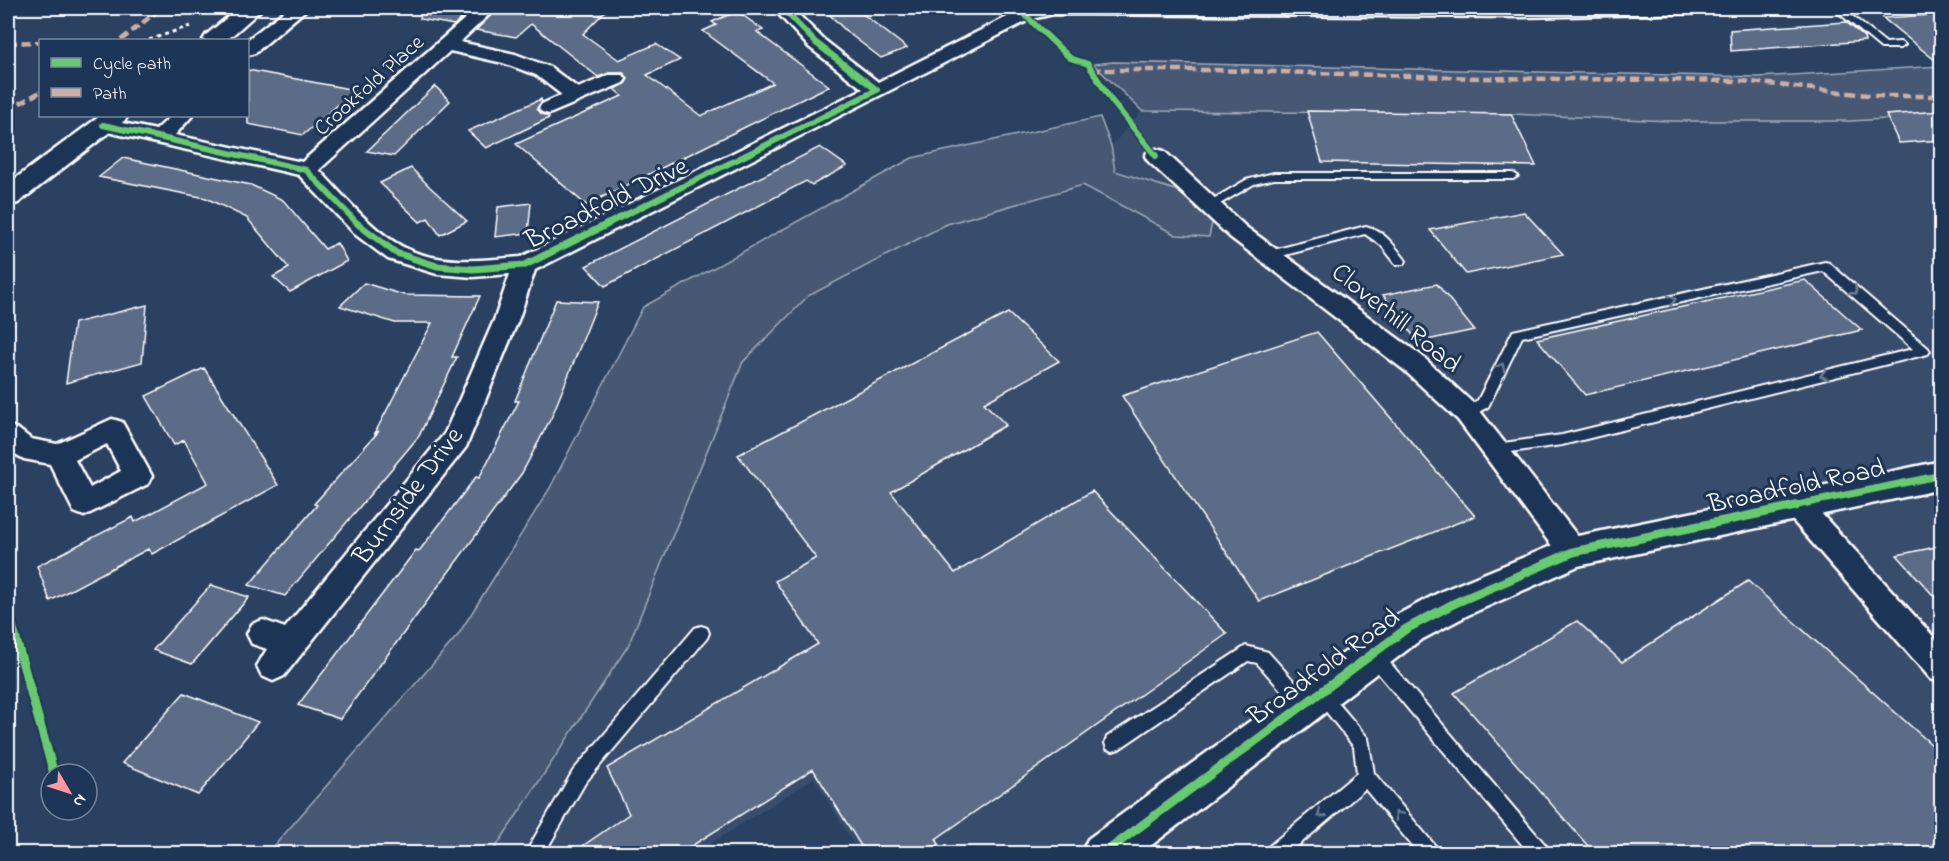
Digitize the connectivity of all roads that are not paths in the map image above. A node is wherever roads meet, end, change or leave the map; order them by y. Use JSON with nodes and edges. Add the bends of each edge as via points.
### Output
{"nodes":[{"id":1,"x":252,"y":8,"type":"edge"},
{"id":2,"x":299,"y":8,"type":"edge"},
{"id":3,"x":487,"y":8,"type":"edge"},
{"id":4,"x":782,"y":8,"type":"edge"},
{"id":5,"x":1700,"y":8,"type":"edge"},
{"id":6,"x":1705,"y":8,"type":"edge"},
{"id":7,"x":1837,"y":8,"type":"edge"},
{"id":8,"x":1330,"y":9,"type":"edge"},
{"id":9,"x":1020,"y":11,"type":"edge"},
{"id":10,"x":215,"y":39,"type":"edge"},
{"id":11,"x":447,"y":45,"type":"junction"},
{"id":12,"x":1900,"y":45,"type":"dead end"},
{"id":13,"x":249,"y":48,"type":"edge"},
{"id":14,"x":616,"y":79,"type":"dead end"},
{"id":15,"x":877,"y":90,"type":"junction"},
{"id":16,"x":575,"y":96,"type":"junction"},
{"id":17,"x":549,"y":108,"type":"dead end"},
{"id":18,"x":181,"y":117,"type":"edge"},
{"id":19,"x":109,"y":120,"type":"edge"},
{"id":20,"x":161,"y":137,"type":"junction"},
{"id":21,"x":1156,"y":156,"type":"dead end"},
{"id":22,"x":306,"y":170,"type":"junction"},
{"id":23,"x":1513,"y":176,"type":"dead end"},
{"id":24,"x":8,"y":197,"type":"edge"},
{"id":25,"x":1209,"y":205,"type":"junction"},
{"id":26,"x":1270,"y":255,"type":"junction"},
{"id":27,"x":1400,"y":261,"type":"dead end"},
{"id":28,"x":525,"y":265,"type":"junction"},
{"id":29,"x":1467,"y":413,"type":"junction"},
{"id":30,"x":8,"y":436,"type":"edge"},
{"id":31,"x":1495,"y":449,"type":"junction"},
{"id":32,"x":59,"y":455,"type":"dead end"},
{"id":33,"x":1941,"y":475,"type":"edge"},
{"id":34,"x":1798,"y":507,"type":"junction"},
{"id":35,"x":1573,"y":552,"type":"junction"},
{"id":36,"x":701,"y":633,"type":"dead end"},
{"id":37,"x":276,"y":648,"type":"dead end"},
{"id":38,"x":1372,"y":654,"type":"junction"},
{"id":39,"x":1941,"y":669,"type":"edge"},
{"id":40,"x":1312,"y":699,"type":"junction"},
{"id":41,"x":1113,"y":743,"type":"dead end"},
{"id":42,"x":1366,"y":777,"type":"junction"},
{"id":43,"x":534,"y":854,"type":"edge"},
{"id":44,"x":1103,"y":854,"type":"edge"},
{"id":45,"x":1273,"y":854,"type":"edge"},
{"id":46,"x":1431,"y":854,"type":"edge"},
{"id":47,"x":1542,"y":854,"type":"edge"}],
"edges":[{"from":1,"to":10,"type":"street"},
{"from":2,"to":13,"type":"street"},
{"from":3,"to":11,"type":"street","name":"Crookfold Place"},
{"from":4,"to":15,"type":"street","via":[[816,43]]},
{"from":5,"to":6,"type":"street","name":"Broadfold Drive"},
{"from":5,"to":8,"type":"street","name":"Broadfold Drive","via":[[1521,12]]},
{"from":7,"to":12,"type":"lane","via":[[1884,46]]},
{"from":8,"to":9,"type":"street","name":"Broadfold Drive"},
{"from":9,"to":15,"type":"street","name":"Broadfold Drive"},
{"from":11,"to":16,"type":"street","via":[[508,58],[543,71]]},
{"from":11,"to":22,"type":"street","name":"Crookfold Place"},
{"from":14,"to":16,"type":"street"},
{"from":15,"to":28,"type":"street","name":"Broadfold Drive"},
{"from":16,"to":17,"type":"street"},
{"from":18,"to":20,"type":"street"},
{"from":19,"to":20,"type":"street"},
{"from":19,"to":24,"type":"street"},
{"from":20,"to":22,"type":"street"},
{"from":21,"to":25,"type":"street","name":"Cloverhill Road"},
{"from":22,"to":28,"type":"street","name":"Broadfold Drive","via":[[364,230],[396,253],[437,266],[473,269]]},
{"from":23,"to":25,"type":"lane","via":[[1274,176],[1250,182]]},
{"from":25,"to":26,"type":"street","name":"Cloverhill Road"},
{"from":26,"to":27,"type":"lane","via":[[1366,230],[1382,238]]},
{"from":26,"to":29,"type":"street","name":"Cloverhill Road","via":[[1413,363]]},
{"from":28,"to":37,"type":"street","name":"Burnside Drive","via":[[456,439]]},
{"from":29,"to":31,"type":"street","name":"Cloverhill Road"},
{"from":29,"to":31,"type":"lane","one_way":true,"via":[[1483,403],[1517,334],[1825,266],[1924,351],[1562,440]]},
{"from":30,"to":32,"type":"street","via":[[24,448]]},
{"from":31,"to":35,"type":"street","name":"Cloverhill Road"},
{"from":33,"to":34,"type":"street","name":"Broadfold Road"},
{"from":34,"to":35,"type":"street","name":"Broadfold Road"},
{"from":34,"to":39,"type":"street"},
{"from":35,"to":38,"type":"street","name":"Broadfold Road","via":[[1455,603],[1406,629]]},
{"from":36,"to":43,"type":"lane","via":[[579,777]]},
{"from":38,"to":40,"type":"street","name":"Broadfold Road"},
{"from":38,"to":47,"type":"lane"},
{"from":40,"to":41,"type":"lane","via":[[1262,657],[1246,653]]},
{"from":40,"to":42,"type":"lane","via":[[1362,744]]},
{"from":40,"to":44,"type":"street","name":"Broadfold Road"},
{"from":42,"to":45,"type":"lane","one_way":true},
{"from":46,"to":42,"type":"lane","one_way":true}]}
